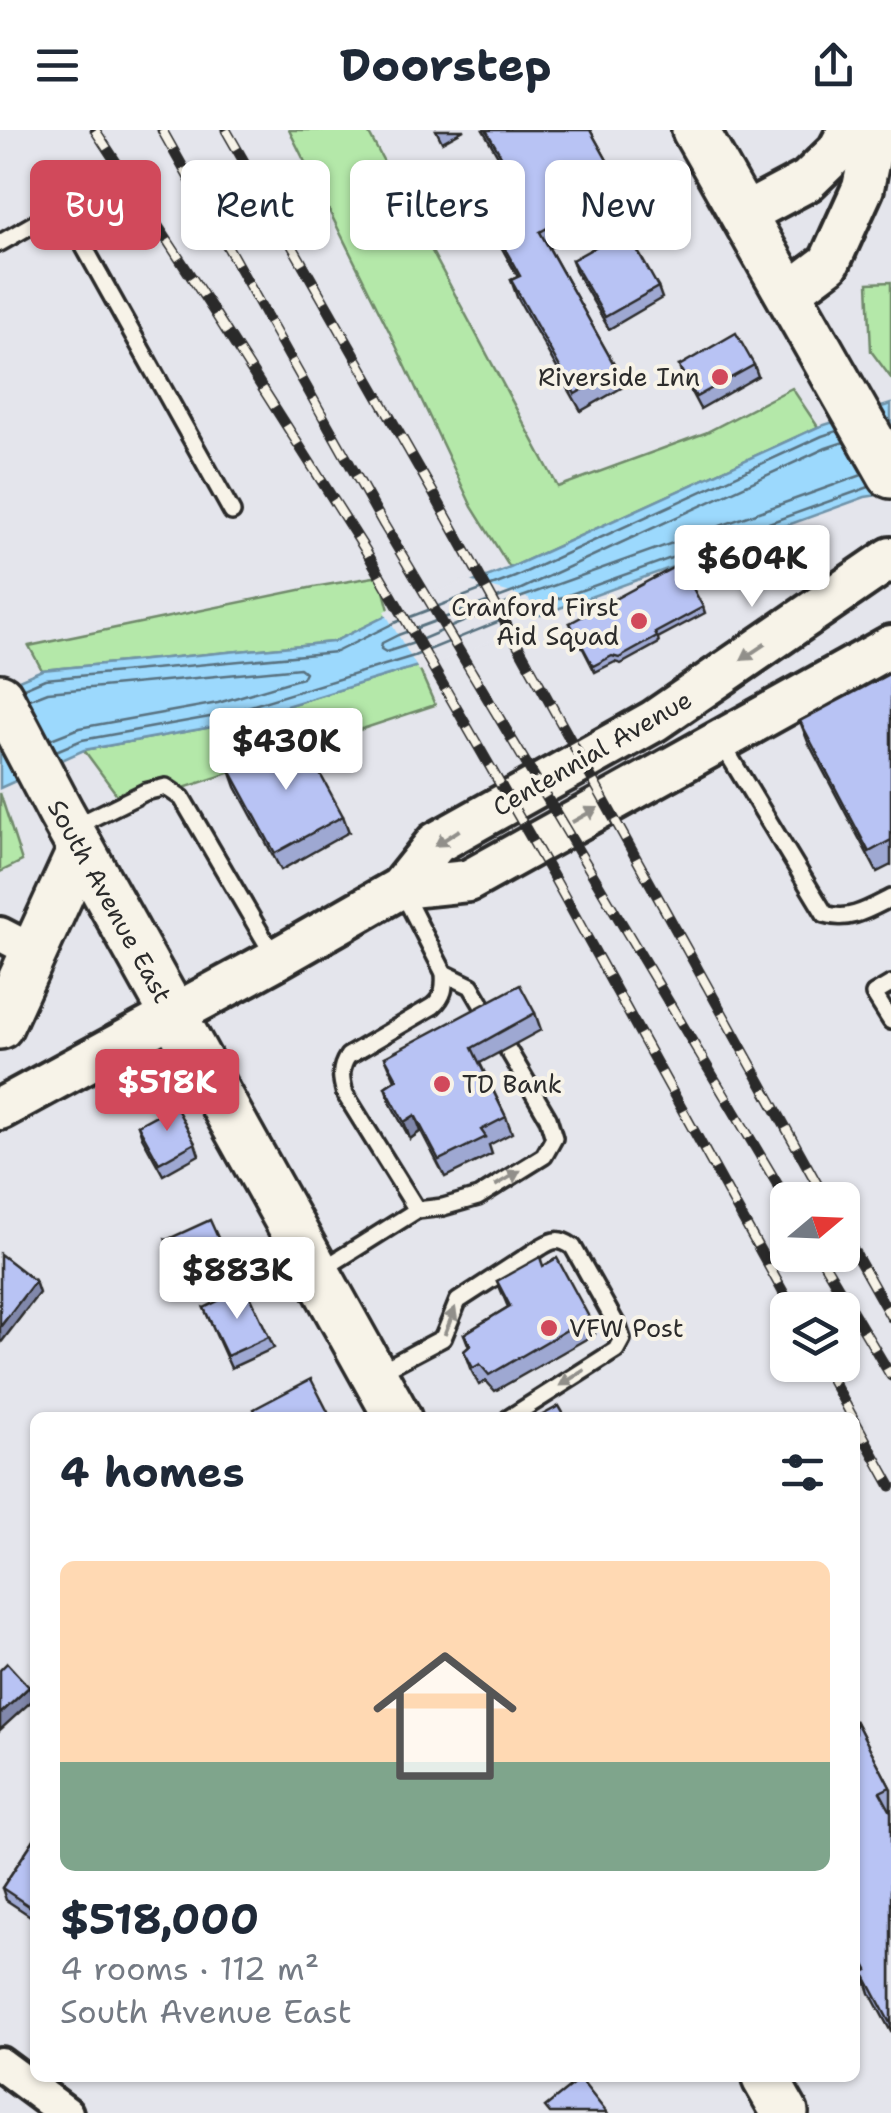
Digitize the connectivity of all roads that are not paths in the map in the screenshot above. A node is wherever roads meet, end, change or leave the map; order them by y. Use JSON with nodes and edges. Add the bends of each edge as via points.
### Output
{"nodes":[{"id":1,"x":694,"y":130,"type":"edge"},
{"id":2,"x":848,"y":130,"type":"edge"},
{"id":3,"x":875,"y":130,"type":"edge"},
{"id":4,"x":744,"y":214,"type":"junction"},
{"id":5,"x":0,"y":243,"type":"edge"},
{"id":6,"x":788,"y":294,"type":"junction"},
{"id":7,"x":891,"y":475,"type":"edge"},
{"id":8,"x":232,"y":512,"type":"dead end"},
{"id":9,"x":891,"y":558,"type":"edge"},
{"id":10,"x":891,"y":646,"type":"edge"},
{"id":11,"x":0,"y":697,"type":"edge"},
{"id":12,"x":720,"y":741,"type":"junction"},
{"id":13,"x":71,"y":830,"type":"junction"},
{"id":14,"x":400,"y":888,"type":"junction"},
{"id":15,"x":891,"y":898,"type":"edge"},
{"id":16,"x":16,"y":942,"type":"edge"},
{"id":17,"x":276,"y":959,"type":"junction"},
{"id":18,"x":444,"y":973,"type":"junction"},
{"id":19,"x":891,"y":984,"type":"edge"},
{"id":20,"x":172,"y":1014,"type":"junction"},
{"id":21,"x":492,"y":1020,"type":"edge"},
{"id":22,"x":891,"y":1021,"type":"edge"},
{"id":23,"x":0,"y":1026,"type":"edge"},
{"id":24,"x":507,"y":1048,"type":"edge"},
{"id":25,"x":0,"y":1109,"type":"edge"},
{"id":26,"x":418,"y":1210,"type":"junction"},
{"id":27,"x":317,"y":1273,"type":"junction"},
{"id":28,"x":374,"y":1374,"type":"junction"},
{"id":29,"x":395,"y":1412,"type":"edge"},
{"id":30,"x":518,"y":1412,"type":"edge"},
{"id":31,"x":0,"y":2064,"type":"edge"},
{"id":32,"x":46,"y":2099,"type":"edge"}],
"edges":[{"from":1,"to":4,"type":"main road"},
{"from":2,"to":4,"type":"street","via":[[838,151],[807,181]]},
{"from":3,"to":6,"type":"street","via":[[863,188],[829,264]]},
{"from":4,"to":6,"type":"main road"},
{"from":5,"to":8,"type":"lane","via":[[44,218],[60,216],[73,226]]},
{"from":6,"to":7,"type":"main road"},
{"from":9,"to":14,"type":"street","name":"Centennial Avenue","one_way":true,"via":[[654,721],[436,842]]},
{"from":10,"to":12,"type":"street","name":"Centennial Avenue"},
{"from":11,"to":13,"type":"main road","name":"South Avenue East"},
{"from":14,"to":12,"type":"street","name":"Centennial Avenue","one_way":true,"via":[[468,881]]},
{"from":12,"to":15,"type":"lane","via":[[825,914],[857,914]]},
{"from":13,"to":16,"type":"main road"},
{"from":13,"to":17,"type":"lane","via":[[166,787],[182,798]]},
{"from":13,"to":20,"type":"main road","name":"South Avenue East"},
{"from":14,"to":17,"type":"street","name":"Centennial Avenue"},
{"from":14,"to":18,"type":"lane"},
{"from":16,"to":23,"type":"main road"},
{"from":17,"to":20,"type":"street","name":"Centennial Avenue"},
{"from":18,"to":21,"type":"lane","via":[[471,986]]},
{"from":18,"to":26,"type":"lane","via":[[445,988],[433,1006],[348,1056],[340,1076]]},
{"from":19,"to":22,"type":"lane","via":[[874,994]]},
{"from":20,"to":25,"type":"street","name":"Centennial Avenue"},
{"from":20,"to":27,"type":"main road","name":"South Avenue East"},
{"from":26,"to":24,"type":"lane","one_way":true,"via":[[478,1197],[544,1156],[554,1138]]},
{"from":26,"to":27,"type":"lane"},
{"from":27,"to":28,"type":"main road","name":"South Avenue East"},
{"from":28,"to":29,"type":"main road","name":"South Avenue East"},
{"from":28,"to":30,"type":"lane","one_way":true,"via":[[443,1338],[458,1301],[562,1240],[573,1247],[622,1338],[616,1350]]},
{"from":31,"to":32,"type":"street"}]}
